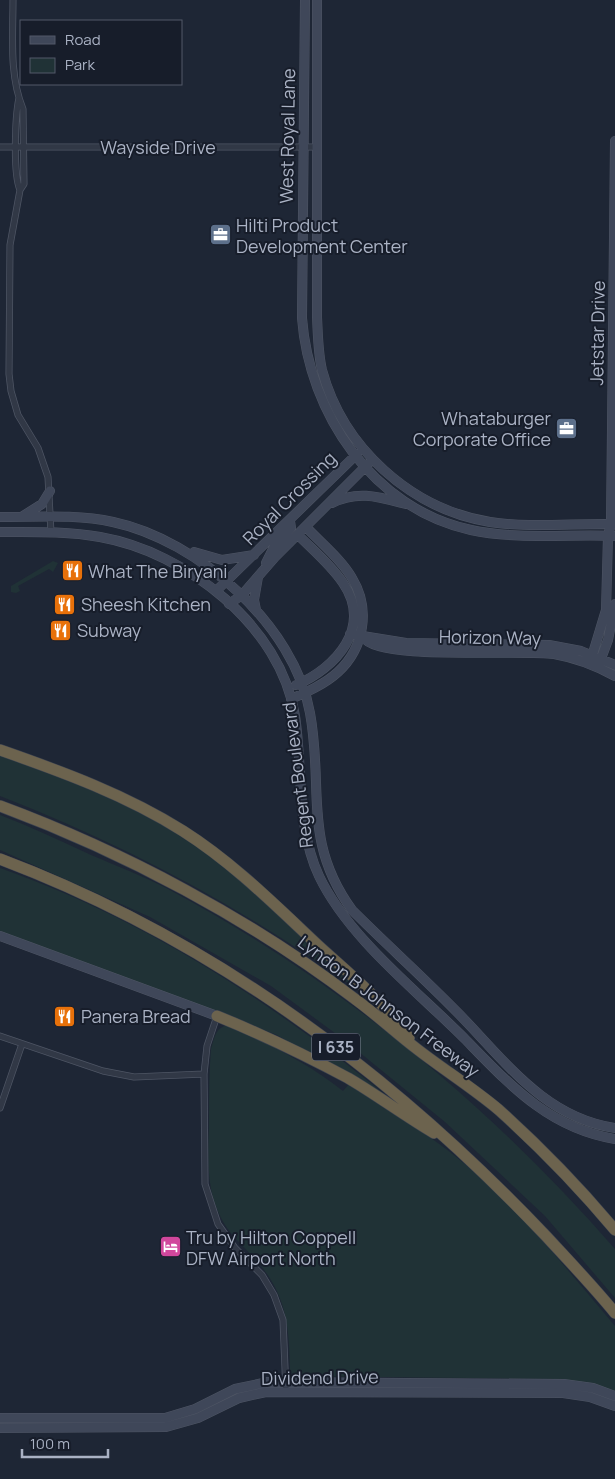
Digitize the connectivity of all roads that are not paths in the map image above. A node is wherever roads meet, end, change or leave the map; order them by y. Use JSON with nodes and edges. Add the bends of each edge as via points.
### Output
{"nodes":[{"id":1,"x":13,"y":0,"type":"edge"},
{"id":2,"x":305,"y":0,"type":"edge"},
{"id":3,"x":317,"y":0,"type":"edge"},
{"id":4,"x":19,"y":98,"type":"junction"},
{"id":5,"x":615,"y":141,"type":"edge"},
{"id":6,"x":0,"y":147,"type":"edge"},
{"id":7,"x":16,"y":147,"type":"junction"},
{"id":8,"x":24,"y":147,"type":"junction"},
{"id":9,"x":303,"y":147,"type":"junction"},
{"id":10,"x":316,"y":147,"type":"junction"},
{"id":11,"x":20,"y":190,"type":"junction"},
{"id":12,"x":317,"y":317,"type":"junction"},
{"id":13,"x":302,"y":318,"type":"junction"},
{"id":14,"x":342,"y":438,"type":"junction"},
{"id":15,"x":362,"y":448,"type":"junction"},
{"id":16,"x":354,"y":457,"type":"junction"},
{"id":17,"x":372,"y":460,"type":"junction"},
{"id":18,"x":364,"y":468,"type":"junction"},
{"id":19,"x":342,"y":469,"type":"junction"},
{"id":20,"x":50,"y":491,"type":"junction"},
{"id":21,"x":411,"y":505,"type":"junction"},
{"id":22,"x":325,"y":506,"type":"junction"},
{"id":23,"x":0,"y":517,"type":"edge"},
{"id":24,"x":22,"y":517,"type":"junction"},
{"id":25,"x":50,"y":517,"type":"junction"},
{"id":26,"x":290,"y":521,"type":"junction"},
{"id":27,"x":306,"y":527,"type":"junction"},
{"id":28,"x":613,"y":531,"type":"edge"},
{"id":29,"x":0,"y":532,"type":"edge"},
{"id":30,"x":50,"y":533,"type":"junction"},
{"id":31,"x":298,"y":535,"type":"junction"},
{"id":32,"x":180,"y":547,"type":"junction"},
{"id":33,"x":254,"y":555,"type":"junction"},
{"id":34,"x":344,"y":567,"type":"junction"},
{"id":35,"x":334,"y":571,"type":"junction"},
{"id":36,"x":260,"y":574,"type":"junction"},
{"id":37,"x":227,"y":581,"type":"junction"},
{"id":38,"x":216,"y":591,"type":"junction"},
{"id":39,"x":242,"y":595,"type":"junction"},
{"id":40,"x":229,"y":604,"type":"junction"},
{"id":41,"x":615,"y":604,"type":"edge"},
{"id":42,"x":257,"y":613,"type":"junction"},
{"id":43,"x":358,"y":636,"type":"junction"},
{"id":44,"x":490,"y":643,"type":"junction"},
{"id":45,"x":555,"y":650,"type":"junction"},
{"id":46,"x":490,"y":653,"type":"junction"},
{"id":47,"x":595,"y":661,"type":"junction"},
{"id":48,"x":615,"y":665,"type":"edge"},
{"id":49,"x":615,"y":676,"type":"edge"},
{"id":50,"x":300,"y":684,"type":"junction"},
{"id":51,"x":288,"y":688,"type":"junction"},
{"id":52,"x":304,"y":693,"type":"junction"},
{"id":53,"x":291,"y":699,"type":"junction"},
{"id":54,"x":0,"y":750,"type":"edge"},
{"id":55,"x":0,"y":806,"type":"edge"},
{"id":56,"x":0,"y":859,"type":"edge"},
{"id":57,"x":0,"y":936,"type":"edge"},
{"id":58,"x":217,"y":1016,"type":"junction"},
{"id":59,"x":0,"y":1036,"type":"edge"},
{"id":60,"x":22,"y":1044,"type":"junction"},
{"id":61,"x":417,"y":1049,"type":"junction"},
{"id":62,"x":204,"y":1074,"type":"junction"},
{"id":63,"x":0,"y":1108,"type":"edge"},
{"id":64,"x":615,"y":1128,"type":"edge"},
{"id":65,"x":615,"y":1139,"type":"edge"},
{"id":66,"x":458,"y":1147,"type":"junction"},
{"id":67,"x":615,"y":1230,"type":"edge"},
{"id":68,"x":615,"y":1313,"type":"edge"},
{"id":69,"x":286,"y":1382,"type":"junction"},
{"id":70,"x":286,"y":1392,"type":"junction"},
{"id":71,"x":615,"y":1396,"type":"edge"},
{"id":72,"x":615,"y":1406,"type":"edge"},
{"id":73,"x":0,"y":1418,"type":"edge"},
{"id":74,"x":74,"y":1418,"type":"junction"},
{"id":75,"x":0,"y":1428,"type":"edge"},
{"id":76,"x":74,"y":1428,"type":"junction"}],
"edges":[{"from":1,"to":4,"type":"street","via":[[12,57]]},
{"from":2,"to":9,"type":"street","name":"West Royal Lane"},
{"from":3,"to":10,"type":"street","name":"West Royal Lane"},
{"from":4,"to":7,"type":"street"},
{"from":4,"to":8,"type":"street","via":[[23,109]]},
{"from":5,"to":28,"type":"street","name":"Jetstar Drive"},
{"from":6,"to":7,"type":"street","name":"Wayside Drive"},
{"from":7,"to":8,"type":"street","name":"Wayside Drive"},
{"from":7,"to":11,"type":"street"},
{"from":8,"to":9,"type":"street","name":"Wayside Drive"},
{"from":8,"to":11,"type":"street","via":[[24,184]]},
{"from":9,"to":10,"type":"street","name":"Wayside Drive"},
{"from":9,"to":13,"type":"street","name":"West Royal Lane"},
{"from":10,"to":12,"type":"street","name":"West Royal Lane"},
{"from":11,"to":20,"type":"street","via":[[10,245],[9,374],[18,415],[44,461]]},
{"from":12,"to":13,"type":"street"},
{"from":12,"to":15,"type":"street","name":"West Royal Lane","via":[[318,346],[326,383]]},
{"from":13,"to":14,"type":"street","name":"West Royal Lane","via":[[304,345],[312,377]]},
{"from":14,"to":16,"type":"street","name":"West Royal Lane"},
{"from":14,"to":19,"type":"street","via":[[345,451]]},
{"from":15,"to":16,"type":"street","name":"Royal Crossing"},
{"from":15,"to":17,"type":"street","name":"West Royal Lane"},
{"from":16,"to":18,"type":"street","name":"West Royal Lane"},
{"from":16,"to":19,"type":"street","name":"Royal Crossing"},
{"from":17,"to":18,"type":"street","name":"Royal Crossing"},
{"from":17,"to":28,"type":"street","name":"West Royal Lane","via":[[416,493],[449,512],[493,522]]},
{"from":18,"to":21,"type":"street","name":"West Royal Lane"},
{"from":18,"to":22,"type":"street","name":"Royal Crossing"},
{"from":19,"to":26,"type":"street","name":"Royal Crossing"},
{"from":20,"to":24,"type":"street","via":[[42,504]]},
{"from":20,"to":25,"type":"street"},
{"from":21,"to":22,"type":"street","via":[[356,494]]},
{"from":21,"to":28,"type":"street","name":"West Royal Lane","via":[[448,523],[485,533]]},
{"from":22,"to":27,"type":"street","name":"Royal Crossing"},
{"from":23,"to":24,"type":"street","name":"Regent Boulevard"},
{"from":24,"to":25,"type":"street","name":"Regent Boulevard"},
{"from":25,"to":30,"type":"street"},
{"from":25,"to":32,"type":"street","name":"Regent Boulevard","via":[[115,522]]},
{"from":26,"to":33,"type":"street","name":"Royal Crossing"},
{"from":26,"to":36,"type":"street","via":[[291,528],[275,545]]},
{"from":27,"to":31,"type":"street","name":"Royal Crossing"},
{"from":27,"to":34,"type":"street"},
{"from":28,"to":47,"type":"street","name":"Jetstar Drive","via":[[606,610]]},
{"from":29,"to":30,"type":"street","name":"Regent Boulevard"},
{"from":30,"to":38,"type":"street","name":"Regent Boulevard","via":[[72,533],[123,542],[185,568]]},
{"from":31,"to":35,"type":"street"},
{"from":31,"to":36,"type":"street","name":"Royal Crossing"},
{"from":32,"to":33,"type":"street","via":[[222,560]]},
{"from":32,"to":37,"type":"street","name":"Regent Boulevard"},
{"from":33,"to":37,"type":"street","name":"Royal Crossing"},
{"from":34,"to":35,"type":"street"},
{"from":34,"to":43,"type":"street","via":[[358,591],[362,608]]},
{"from":35,"to":43,"type":"street","via":[[350,598]]},
{"from":36,"to":39,"type":"street","name":"Royal Crossing"},
{"from":36,"to":42,"type":"street","via":[[254,600]]},
{"from":37,"to":38,"type":"street","name":"Royal Crossing"},
{"from":37,"to":39,"type":"street","name":"Regent Boulevard"},
{"from":38,"to":40,"type":"street","name":"Regent Boulevard"},
{"from":39,"to":40,"type":"street","name":"Royal Crossing"},
{"from":39,"to":42,"type":"street","name":"Regent Boulevard"},
{"from":40,"to":51,"type":"street","name":"Regent Boulevard","via":[[271,652]]},
{"from":41,"to":47,"type":"street","via":[[608,640]]},
{"from":42,"to":50,"type":"street","name":"Regent Boulevard","via":[[284,650]]},
{"from":43,"to":44,"type":"street","name":"Horizon Way","via":[[370,635],[406,643]]},
{"from":43,"to":46,"type":"street","name":"Horizon Way","via":[[371,645],[403,651]]},
{"from":43,"to":50,"type":"street","via":[[332,664]]},
{"from":43,"to":52,"type":"street","via":[[354,651],[339,672]]},
{"from":44,"to":45,"type":"street","name":"Horizon Way","via":[[530,643]]},
{"from":44,"to":46,"type":"street"},
{"from":45,"to":46,"type":"street","name":"Horizon Way"},
{"from":45,"to":47,"type":"street","name":"Horizon Way"},
{"from":47,"to":48,"type":"street","name":"Horizon Way"},
{"from":47,"to":49,"type":"street","name":"Horizon Way"},
{"from":50,"to":51,"type":"street"},
{"from":50,"to":52,"type":"street","name":"Regent Boulevard"},
{"from":51,"to":53,"type":"street","name":"Regent Boulevard"},
{"from":52,"to":53,"type":"street"},
{"from":52,"to":64,"type":"street","name":"Regent Boulevard","via":[[314,742],[319,838],[328,869],[352,910],[530,1089],[569,1114]]},
{"from":53,"to":65,"type":"street","name":"Regent Boulevard","via":[[296,718],[307,839],[318,874],[341,913],[529,1102],[576,1128]]},
{"from":54,"to":61,"type":"highway","via":[[121,797],[210,850],[262,893],[393,1015]]},
{"from":55,"to":61,"type":"highway","name":"Lyndon B Johnson Freeway","number":"I 635","via":[[104,850],[200,898],[283,948],[355,998]]},
{"from":56,"to":66,"type":"highway","number":"I 635","via":[[124,915],[240,980],[347,1056]]},
{"from":57,"to":58,"type":"street"},
{"from":58,"to":62,"type":"street","via":[[207,1046]]},
{"from":58,"to":66,"type":"highway","via":[[259,1033],[349,1079],[403,1116]]},
{"from":59,"to":60,"type":"street"},
{"from":60,"to":62,"type":"street","via":[[103,1071],[134,1077]]},
{"from":60,"to":63,"type":"street"},
{"from":61,"to":67,"type":"highway","name":"Lyndon B Johnson Freeway","number":"I 635","via":[[498,1109],[550,1158]]},
{"from":62,"to":69,"type":"street","via":[[203,1158],[208,1196],[218,1224],[235,1248],[262,1275],[274,1296],[283,1320]]},
{"from":66,"to":68,"type":"highway","number":"I 635","via":[[576,1266]]},
{"from":69,"to":70,"type":"street"},
{"from":69,"to":71,"type":"street","name":"Dividend Drive","via":[[564,1384]]},
{"from":69,"to":74,"type":"street","name":"Dividend Drive","via":[[249,1384],[195,1409],[165,1418]]},
{"from":70,"to":72,"type":"street","name":"Dividend Drive","via":[[563,1393],[590,1397]]},
{"from":70,"to":76,"type":"street","name":"Dividend Drive","via":[[252,1394],[198,1418],[166,1427]]},
{"from":73,"to":74,"type":"street","name":"Dividend Drive"},
{"from":74,"to":76,"type":"street"},
{"from":75,"to":76,"type":"street","name":"Dividend Drive"}]}
